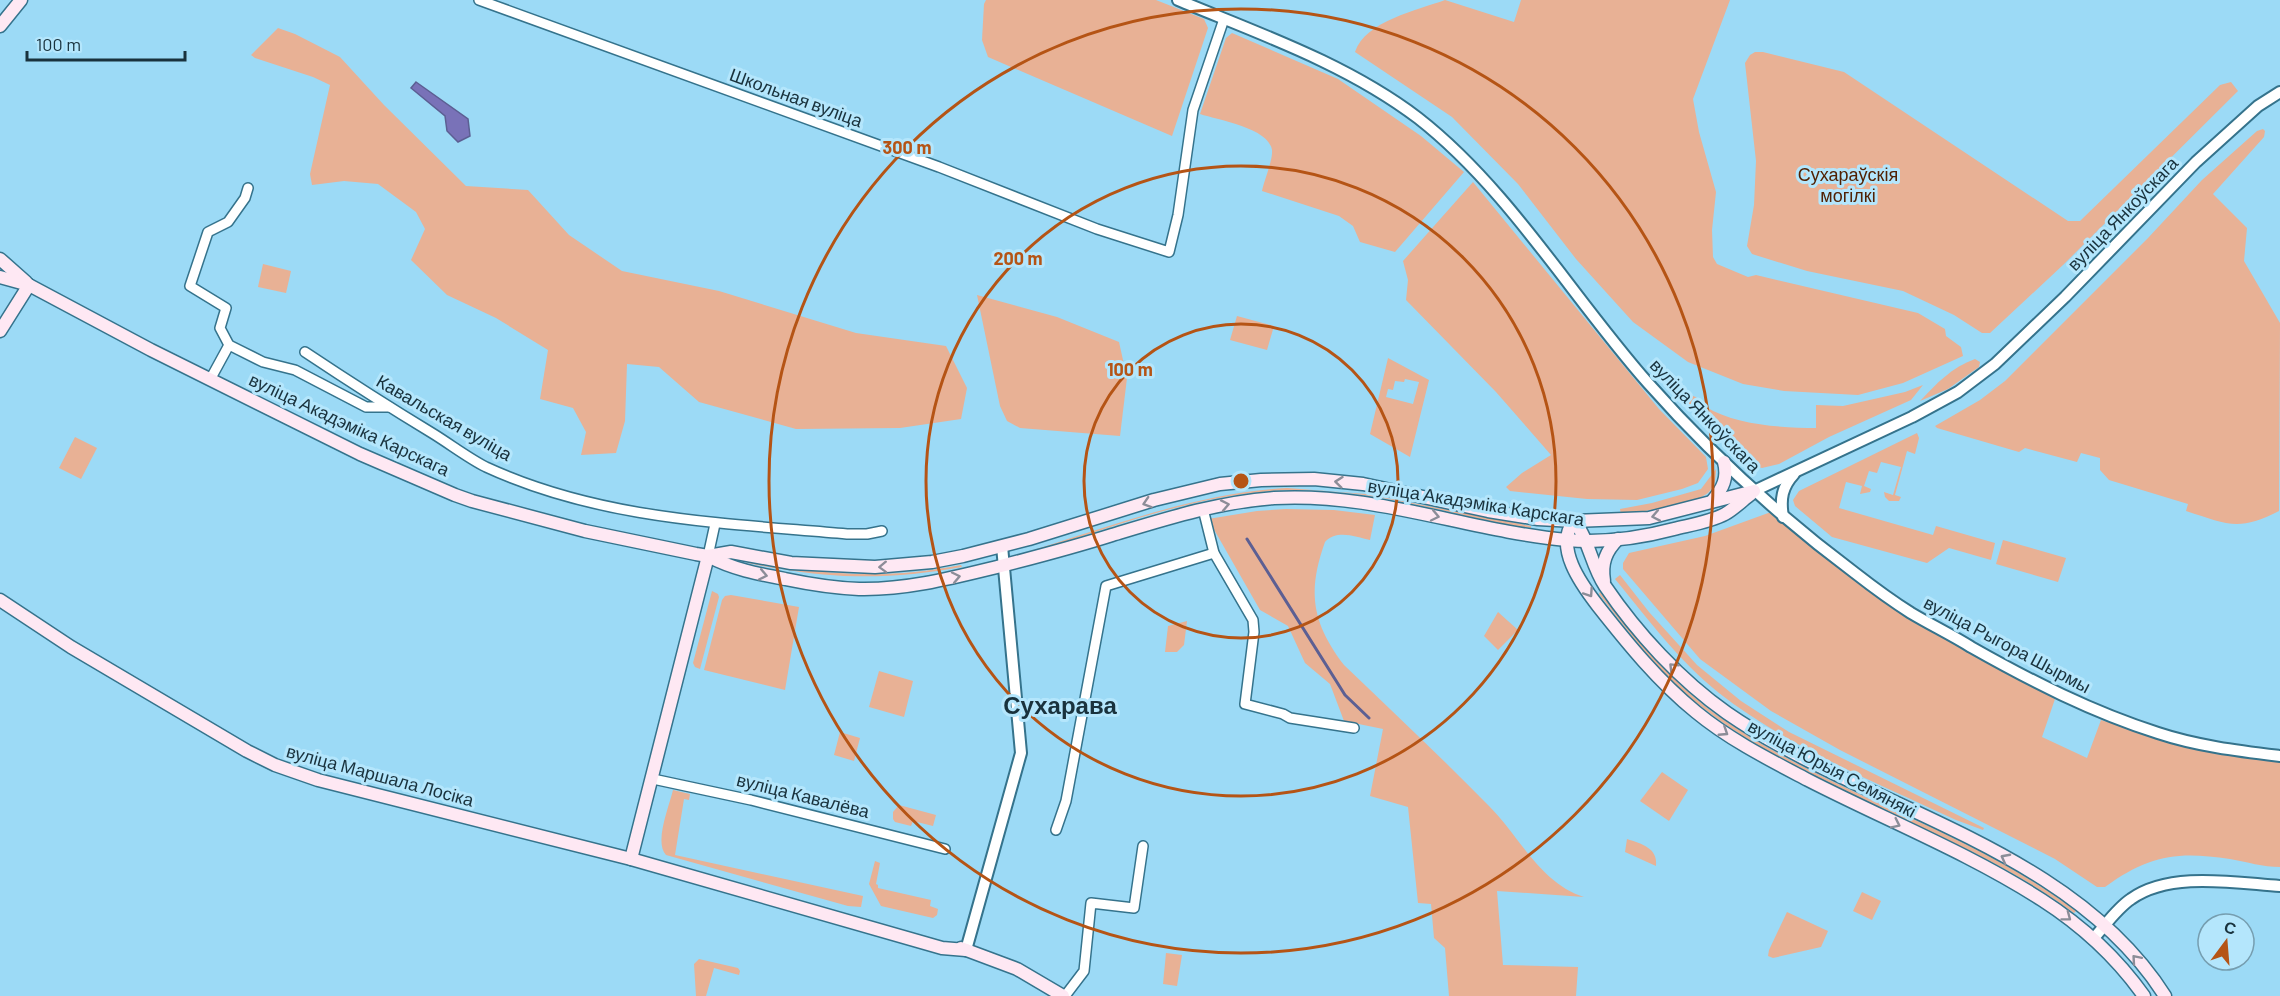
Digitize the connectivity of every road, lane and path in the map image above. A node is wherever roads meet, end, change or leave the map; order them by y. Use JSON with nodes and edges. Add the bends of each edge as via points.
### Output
{"nodes":[{"id":1,"x":21,"y":0,"type":"edge"},
{"id":2,"x":479,"y":0,"type":"edge"},
{"id":3,"x":1178,"y":0,"type":"edge"},
{"id":4,"x":1224,"y":19,"type":"junction"},
{"id":5,"x":0,"y":26,"type":"edge"},
{"id":6,"x":2280,"y":92,"type":"edge"},
{"id":7,"x":248,"y":188,"type":"dead end"},
{"id":8,"x":0,"y":259,"type":"edge"},
{"id":9,"x":0,"y":277,"type":"edge"},
{"id":10,"x":29,"y":285,"type":"junction"},
{"id":11,"x":0,"y":332,"type":"edge"},
{"id":12,"x":229,"y":345,"type":"junction"},
{"id":13,"x":305,"y":352,"type":"dead end"},
{"id":14,"x":211,"y":378,"type":"junction"},
{"id":15,"x":389,"y":407,"type":"junction"},
{"id":16,"x":1724,"y":462,"type":"junction"},
{"id":17,"x":1797,"y":472,"type":"junction"},
{"id":18,"x":1754,"y":491,"type":"junction"},
{"id":19,"x":1713,"y":500,"type":"junction"},
{"id":20,"x":1203,"y":509,"type":"junction"},
{"id":21,"x":1783,"y":517,"type":"junction"},
{"id":22,"x":1574,"y":520,"type":"junction"},
{"id":23,"x":715,"y":524,"type":"junction"},
{"id":24,"x":882,"y":531,"type":"dead end"},
{"id":25,"x":1618,"y":539,"type":"junction"},
{"id":26,"x":1566,"y":540,"type":"junction"},
{"id":27,"x":1586,"y":541,"type":"junction"},
{"id":28,"x":1002,"y":546,"type":"junction"},
{"id":29,"x":1214,"y":553,"type":"junction"},
{"id":30,"x":708,"y":556,"type":"junction"},
{"id":31,"x":1005,"y":565,"type":"junction"},
{"id":32,"x":1604,"y":585,"type":"junction"},
{"id":33,"x":0,"y":600,"type":"edge"},
{"id":34,"x":1354,"y":728,"type":"dead end"},
{"id":35,"x":2280,"y":756,"type":"edge"},
{"id":36,"x":653,"y":779,"type":"junction"},
{"id":37,"x":1056,"y":830,"type":"dead end"},
{"id":38,"x":1143,"y":846,"type":"dead end"},
{"id":39,"x":945,"y":849,"type":"dead end"},
{"id":40,"x":631,"y":859,"type":"junction"},
{"id":41,"x":2280,"y":886,"type":"edge"},
{"id":42,"x":2104,"y":926,"type":"junction"},
{"id":43,"x":2093,"y":939,"type":"junction"},
{"id":44,"x":966,"y":951,"type":"junction"},
{"id":45,"x":1064,"y":996,"type":"edge"},
{"id":46,"x":2144,"y":996,"type":"edge"},
{"id":47,"x":2165,"y":996,"type":"edge"}],
"edges":[{"from":1,"to":5,"type":"main road"},
{"from":2,"to":4,"type":"street","name":"Школьная вуліца","via":[[939,167],[1097,229],[1169,252],[1193,110]]},
{"from":3,"to":4,"type":"street","name":"вуліца Янкоўскага"},
{"from":4,"to":16,"type":"street","name":"вуліца Янкоўскага","via":[[1343,70],[1378,90],[1445,141],[1534,239],[1647,381]]},
{"from":6,"to":17,"type":"street","name":"вуліца Янкоўскага","via":[[2258,106],[2196,162],[1995,364],[1958,392]]},
{"from":7,"to":12,"type":"street","via":[[228,222],[208,232],[190,286],[226,308],[220,328]]},
{"from":8,"to":10,"type":"main road"},
{"from":9,"to":10,"type":"main road"},
{"from":10,"to":11,"type":"main road"},
{"from":10,"to":14,"type":"main road","name":"вуліца Акадэміка Карскага"},
{"from":12,"to":14,"type":"street"},
{"from":12,"to":15,"type":"street","via":[[263,362],[295,370],[366,407]]},
{"from":13,"to":15,"type":"street","name":"Кавальская вуліца"},
{"from":14,"to":30,"type":"main road","name":"вуліца Акадэміка Карскага","via":[[370,459],[472,501],[585,531]]},
{"from":15,"to":23,"type":"street","name":"Кавальская вуліца","via":[[484,466],[548,490],[613,507]]},
{"from":16,"to":18,"type":"street","name":"вуліца Янкоўскага"},
{"from":16,"to":19,"type":"main road","via":[[1726,478]]},
{"from":17,"to":18,"type":"street","name":"вуліца Янкоўскага"},
{"from":17,"to":21,"type":"street","via":[[1782,493]]},
{"from":18,"to":19,"type":"main road","name":"вуліца Акадэміка Карскага"},
{"from":18,"to":21,"type":"street","name":"вуліца Рыгора Шырмы"},
{"from":18,"to":25,"type":"main road","name":"вуліца Акадэміка Карскага","via":[[1725,514],[1667,531]]},
{"from":19,"to":22,"type":"main road","name":"вуліца Акадэміка Карскага","one_way":true,"via":[[1649,518]]},
{"from":20,"to":26,"type":"main road","name":"вуліца Акадэміка Карскага","one_way":true,"via":[[1256,500],[1323,498],[1377,504]]},
{"from":20,"to":29,"type":"street"},
{"from":20,"to":31,"type":"main road","name":"вуліца Акадэміка Карскага"},
{"from":21,"to":35,"type":"street","name":"вуліца Рыгора Шырмы","via":[[1907,611],[2040,685],[2159,734]]},
{"from":22,"to":26,"type":"main road"},
{"from":22,"to":27,"type":"main road","name":"вуліца Юрыя Семянякі"},
{"from":22,"to":28,"type":"main road","name":"вуліца Акадэміка Карскага","one_way":true,"via":[[1488,511],[1363,484],[1292,479],[1220,484]]},
{"from":23,"to":24,"type":"street","name":"Кавальская вуліца","via":[[857,534]]},
{"from":23,"to":30,"type":"street"},
{"from":25,"to":27,"type":"main road","name":"вуліца Акадэміка Карскага"},
{"from":25,"to":32,"type":"main road","via":[[1606,554]]},
{"from":26,"to":27,"type":"main road","name":"вуліца Акадэміка Карскага"},
{"from":26,"to":43,"type":"main road","name":"вуліца Юрыя Семянякі","one_way":true,"via":[[1574,568],[1591,596],[1646,665],[1697,713],[1763,756],[2025,890]]},
{"from":27,"to":32,"type":"main road","name":"вуліца Юрыя Семянякі"},
{"from":28,"to":30,"type":"main road","name":"вуліца Акадэміка Карскага","one_way":true,"via":[[932,562],[875,567],[791,563],[731,552]]},
{"from":28,"to":31,"type":"street"},
{"from":29,"to":34,"type":"street","via":[[1254,620],[1245,704],[1290,718]]},
{"from":29,"to":37,"type":"street","via":[[1106,586],[1066,801]]},
{"from":30,"to":31,"type":"main road","name":"вуліца Акадэміка Карскага","one_way":true,"via":[[752,572],[860,589],[904,586]]},
{"from":30,"to":36,"type":"main road"},
{"from":31,"to":44,"type":"street","via":[[1021,753]]},
{"from":42,"to":32,"type":"main road","name":"вуліца Юрыя Семянякі","one_way":true,"via":[[2072,898],[2015,863],[1796,754],[1727,713],[1665,659]]},
{"from":33,"to":40,"type":"main road","name":"вуліца Маршала Лосіка","via":[[71,647],[274,765],[375,796]]},
{"from":36,"to":39,"type":"street","name":"вуліца Кавалёва"},
{"from":36,"to":40,"type":"main road"},
{"from":38,"to":45,"type":"street","via":[[1134,908],[1091,903],[1084,970]]},
{"from":40,"to":44,"type":"main road","name":"вуліца Маршала Лосіка","via":[[786,902],[806,903],[875,921]]},
{"from":41,"to":42,"type":"street","via":[[2188,881],[2157,885],[2131,899]]},
{"from":42,"to":43,"type":"street"},
{"from":47,"to":42,"type":"main road","name":"вуліца Юрыя Семянякі","one_way":true},
{"from":43,"to":46,"type":"main road","name":"вуліца Юрыя Семянякі"},
{"from":44,"to":45,"type":"main road","name":"вуліца Маршала Лосіка","via":[[1017,969]]}]}
